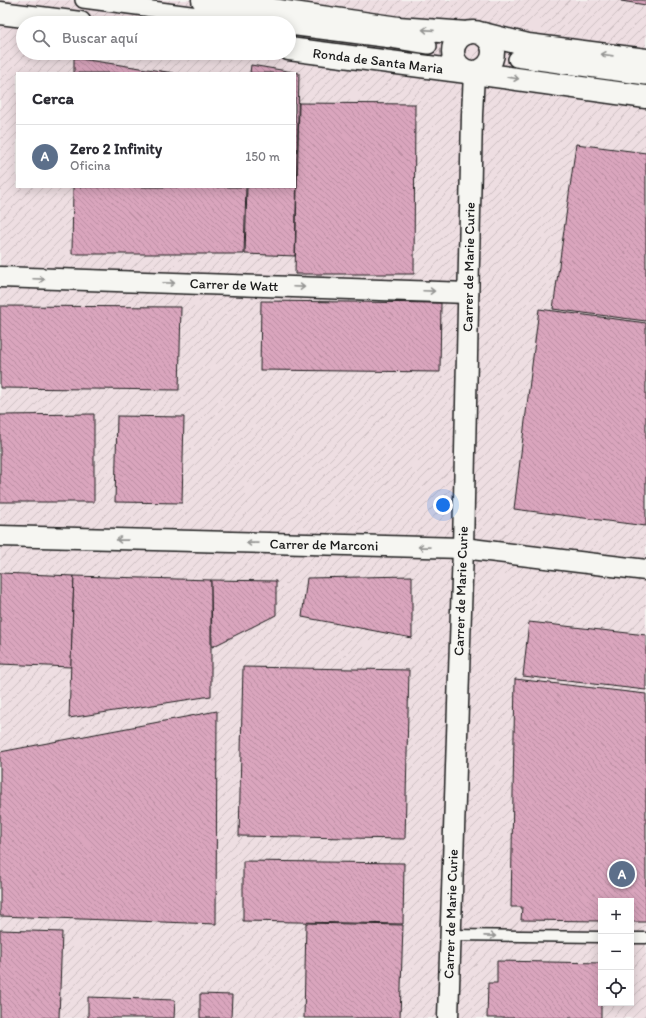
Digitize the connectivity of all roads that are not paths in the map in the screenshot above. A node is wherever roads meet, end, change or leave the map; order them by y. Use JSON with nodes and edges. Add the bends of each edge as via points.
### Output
{"nodes":[{"id":1,"x":83,"y":0,"type":"edge"},
{"id":2,"x":203,"y":0,"type":"edge"},
{"id":3,"x":0,"y":13,"type":"edge"},
{"id":4,"x":24,"y":16,"type":"edge"},
{"id":5,"x":206,"y":16,"type":"edge"},
{"id":6,"x":296,"y":28,"type":"edge"},
{"id":7,"x":475,"y":34,"type":"junction"},
{"id":8,"x":429,"y":46,"type":"dead end"},
{"id":9,"x":296,"y":50,"type":"edge"},
{"id":10,"x":516,"y":59,"type":"dead end"},
{"id":11,"x":646,"y":60,"type":"edge"},
{"id":12,"x":471,"y":72,"type":"junction"},
{"id":13,"x":646,"y":77,"type":"edge"},
{"id":14,"x":646,"y":97,"type":"edge"},
{"id":15,"x":0,"y":277,"type":"edge"},
{"id":16,"x":468,"y":293,"type":"junction"},
{"id":17,"x":0,"y":536,"type":"edge"},
{"id":18,"x":463,"y":548,"type":"junction"},
{"id":19,"x":646,"y":570,"type":"edge"},
{"id":20,"x":450,"y":935,"type":"junction"},
{"id":21,"x":598,"y":937,"type":"edge"},
{"id":22,"x":634,"y":938,"type":"edge"},
{"id":23,"x":646,"y":938,"type":"edge"},
{"id":24,"x":448,"y":1018,"type":"edge"}],
"edges":[{"from":1,"to":5,"type":"street"},
{"from":7,"to":2,"type":"street","one_way":true,"via":[[398,28]]},
{"from":3,"to":4,"type":"street"},
{"from":6,"to":8,"type":"street","name":"Ronda de Santa Maria"},
{"from":11,"to":7,"type":"street","one_way":true},
{"from":7,"to":12,"type":"street","via":[[461,36],[453,53],[457,65]]},
{"from":7,"to":12,"type":"street","via":[[488,38],[494,50],[491,63],[486,68],[481,72]]},
{"from":9,"to":12,"type":"street","name":"Ronda de Santa Maria"},
{"from":10,"to":13,"type":"street"},
{"from":12,"to":14,"type":"street","name":"Ronda de Santa Maria","one_way":true},
{"from":12,"to":16,"type":"street","name":"Carrer de Marie Curie"},
{"from":15,"to":16,"type":"street","name":"Carrer de Watt","one_way":true},
{"from":16,"to":18,"type":"street","name":"Carrer de Marie Curie"},
{"from":18,"to":17,"type":"street","name":"Carrer de Marconi","one_way":true},
{"from":18,"to":19,"type":"street","name":"Carrer de Marconi"},
{"from":18,"to":20,"type":"street","name":"Carrer de Marie Curie"},
{"from":20,"to":21,"type":"lane","one_way":true},
{"from":20,"to":24,"type":"street","name":"Carrer de Marie Curie"},
{"from":22,"to":23,"type":"lane"}]}
